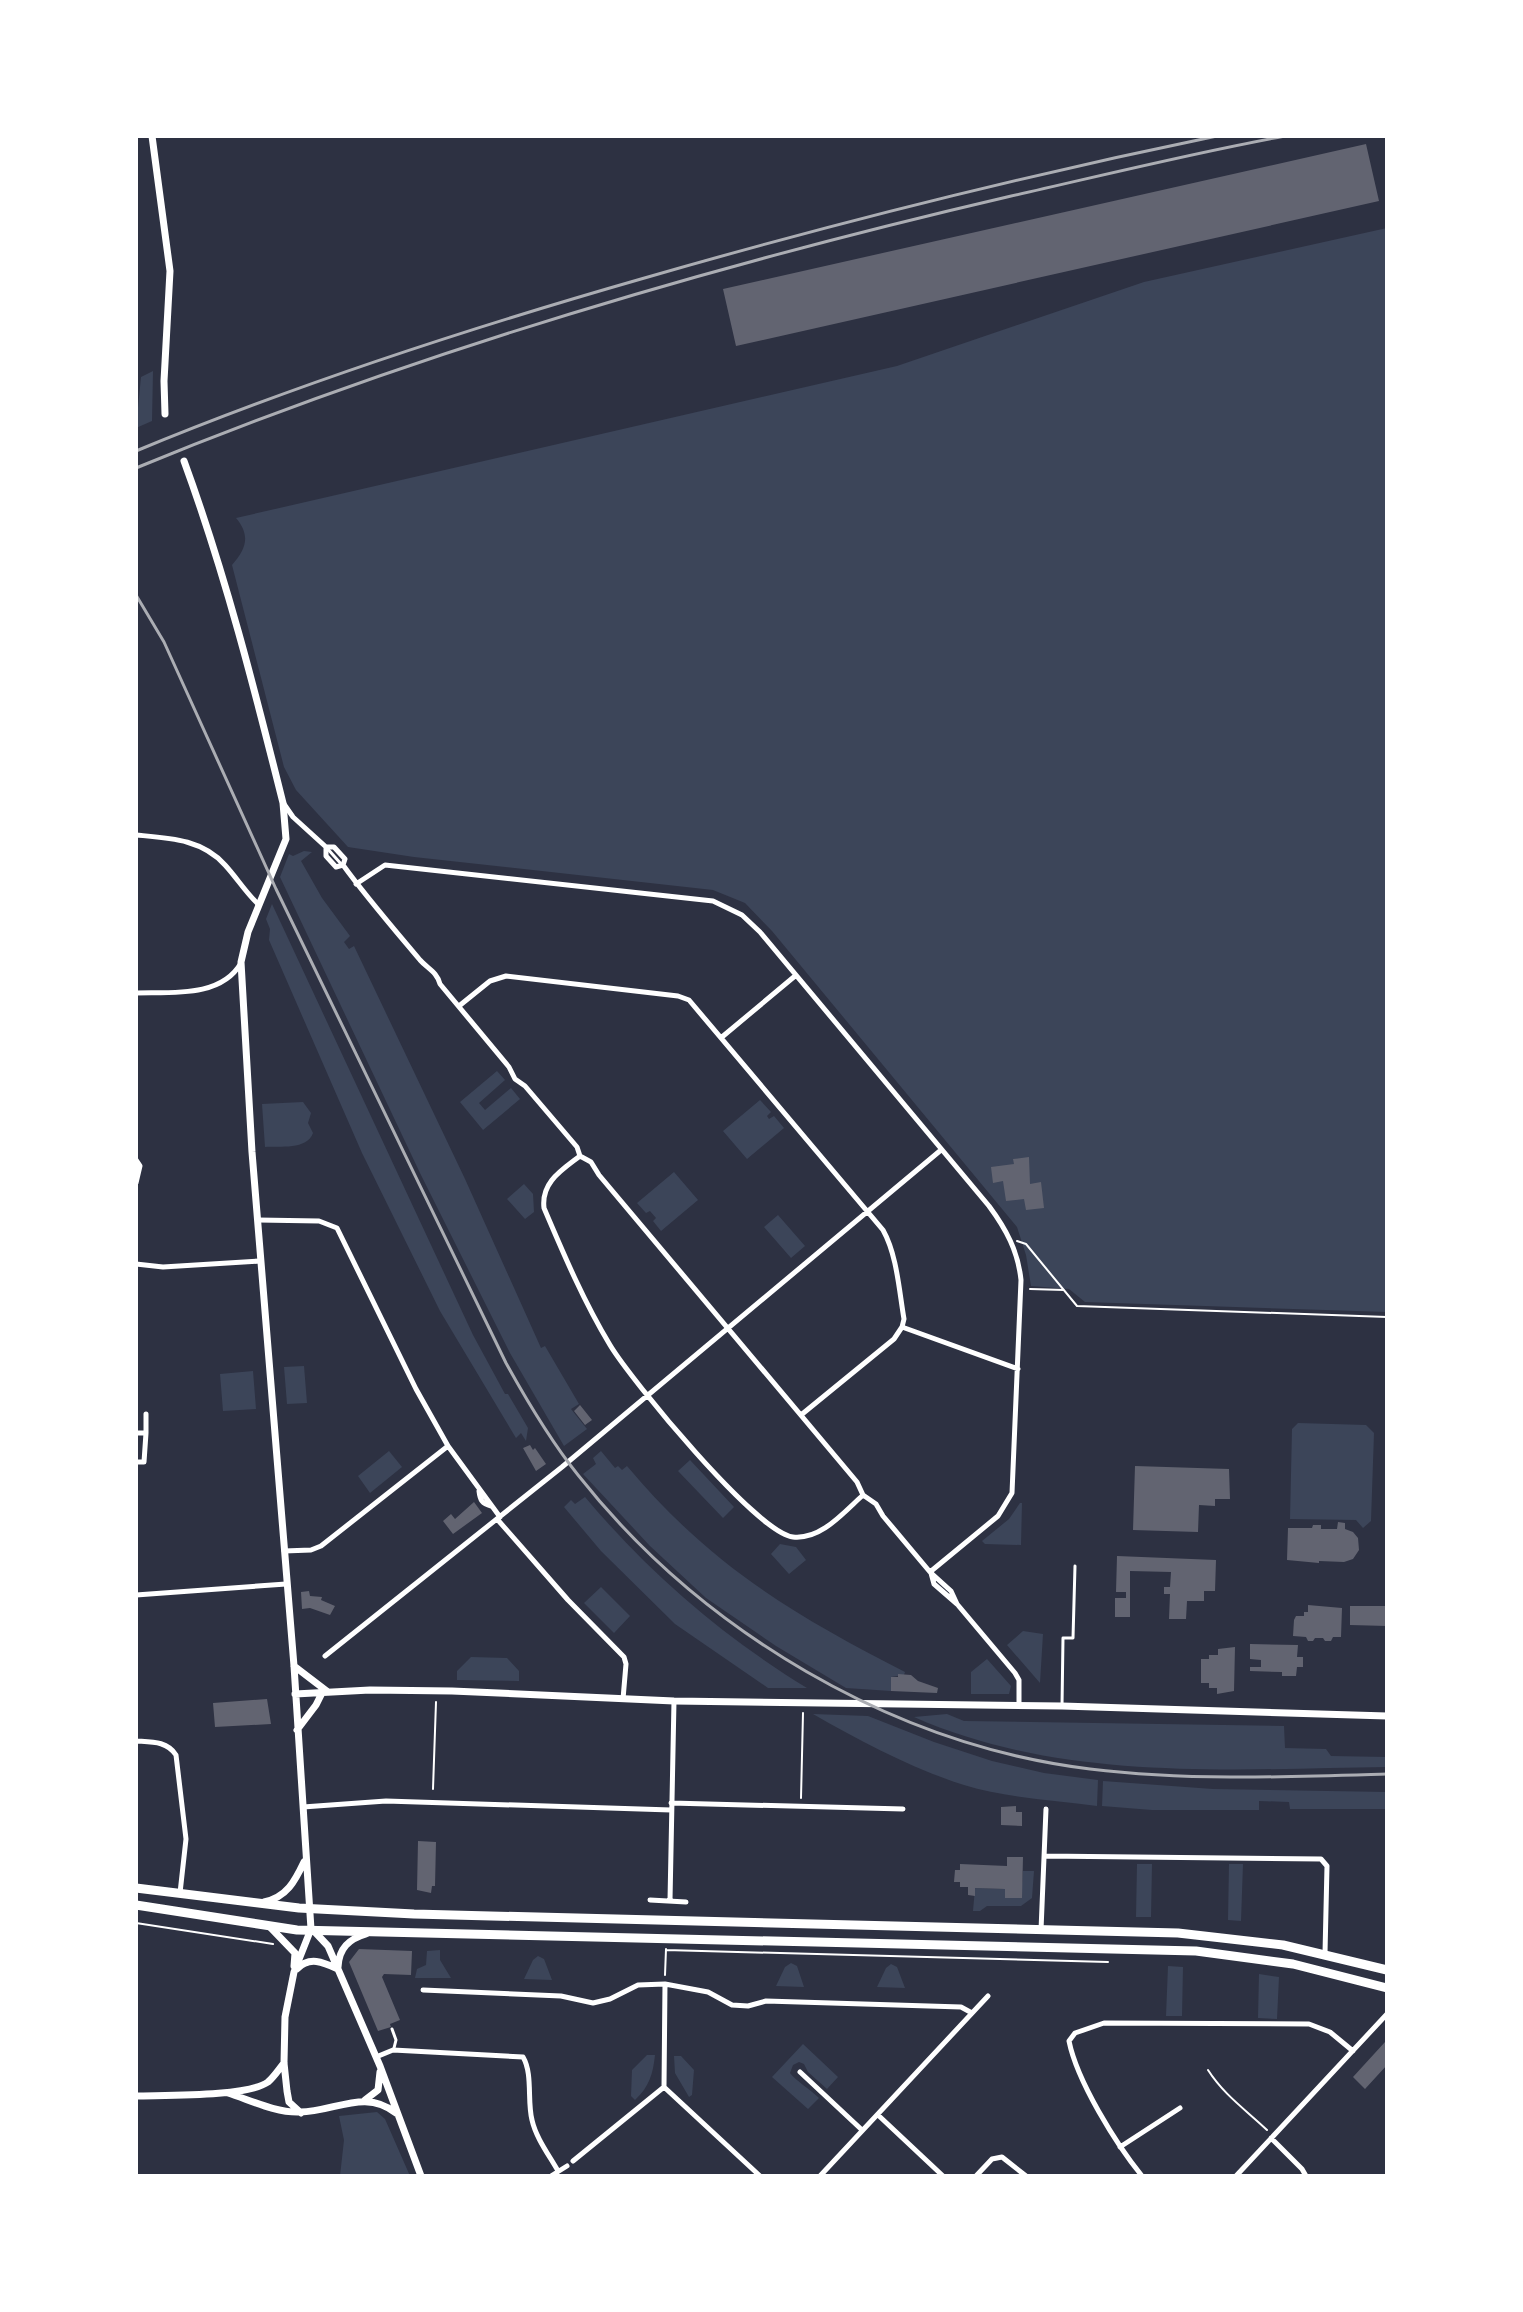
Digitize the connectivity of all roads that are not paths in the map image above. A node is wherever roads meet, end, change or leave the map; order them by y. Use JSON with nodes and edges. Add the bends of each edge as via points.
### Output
{"nodes":[{"id":1,"x":152,"y":136,"type":"edge"},
{"id":2,"x":165,"y":414,"type":"dead end"},
{"id":3,"x":184,"y":461,"type":"dead end"},
{"id":4,"x":283,"y":803,"type":"junction"},
{"id":5,"x":136,"y":835,"type":"edge"},
{"id":6,"x":326,"y":847,"type":"junction"},
{"id":7,"x":343,"y":865,"type":"junction"},
{"id":8,"x":356,"y":884,"type":"junction"},
{"id":9,"x":259,"y":905,"type":"junction"},
{"id":10,"x":241,"y":962,"type":"junction"},
{"id":11,"x":795,"y":976,"type":"junction"},
{"id":12,"x":136,"y":993,"type":"edge"},
{"id":13,"x":459,"y":1006,"type":"junction"},
{"id":14,"x":722,"y":1037,"type":"junction"},
{"id":15,"x":941,"y":1150,"type":"junction"},
{"id":16,"x":580,"y":1156,"type":"junction"},
{"id":17,"x":136,"y":1160,"type":"edge"},
{"id":18,"x":136,"y":1183,"type":"edge"},
{"id":19,"x":866,"y":1212,"type":"junction"},
{"id":20,"x":257,"y":1220,"type":"junction"},
{"id":21,"x":260,"y":1261,"type":"junction"},
{"id":22,"x":136,"y":1264,"type":"edge"},
{"id":23,"x":902,"y":1327,"type":"junction"},
{"id":24,"x":729,"y":1328,"type":"junction"},
{"id":25,"x":1018,"y":1369,"type":"junction"},
{"id":26,"x":648,"y":1395,"type":"junction"},
{"id":27,"x":146,"y":1414,"type":"dead end"},
{"id":28,"x":801,"y":1415,"type":"junction"},
{"id":29,"x":136,"y":1433,"type":"edge"},
{"id":30,"x":146,"y":1433,"type":"junction"},
{"id":31,"x":448,"y":1446,"type":"junction"},
{"id":32,"x":136,"y":1462,"type":"edge"},
{"id":33,"x":863,"y":1495,"type":"junction"},
{"id":34,"x":499,"y":1518,"type":"junction"},
{"id":35,"x":284,"y":1551,"type":"junction"},
{"id":36,"x":1075,"y":1566,"type":"dead end"},
{"id":37,"x":930,"y":1572,"type":"junction"},
{"id":38,"x":286,"y":1584,"type":"junction"},
{"id":39,"x":136,"y":1595,"type":"edge"},
{"id":40,"x":325,"y":1656,"type":"dead end"},
{"id":41,"x":294,"y":1666,"type":"junction"},
{"id":42,"x":325,"y":1692,"type":"junction"},
{"id":43,"x":295,"y":1694,"type":"junction"},
{"id":44,"x":623,"y":1699,"type":"junction"},
{"id":45,"x":674,"y":1701,"type":"junction"},
{"id":46,"x":1019,"y":1705,"type":"junction"},
{"id":47,"x":1062,"y":1706,"type":"junction"},
{"id":48,"x":1387,"y":1716,"type":"edge"},
{"id":49,"x":297,"y":1730,"type":"junction"},
{"id":50,"x":136,"y":1741,"type":"edge"},
{"id":51,"x":671,"y":1806,"type":"junction"},
{"id":52,"x":302,"y":1807,"type":"junction"},
{"id":53,"x":903,"y":1809,"type":"dead end"},
{"id":54,"x":1046,"y":1809,"type":"dead end"},
{"id":55,"x":1044,"y":1856,"type":"junction"},
{"id":56,"x":305,"y":1858,"type":"junction"},
{"id":57,"x":136,"y":1888,"type":"edge"},
{"id":58,"x":180,"y":1894,"type":"junction"},
{"id":59,"x":650,"y":1900,"type":"dead end"},
{"id":60,"x":670,"y":1900,"type":"junction"},
{"id":61,"x":686,"y":1902,"type":"dead end"},
{"id":62,"x":258,"y":1903,"type":"junction"},
{"id":63,"x":136,"y":1905,"type":"edge"},
{"id":64,"x":310,"y":1909,"type":"junction"},
{"id":65,"x":270,"y":1927,"type":"junction"},
{"id":66,"x":311,"y":1929,"type":"junction"},
{"id":67,"x":1041,"y":1930,"type":"junction"},
{"id":68,"x":381,"y":1931,"type":"junction"},
{"id":69,"x":1325,"y":1953,"type":"junction"},
{"id":70,"x":338,"y":1969,"type":"junction"},
{"id":71,"x":1387,"y":1970,"type":"edge"},
{"id":72,"x":294,"y":1972,"type":"junction"},
{"id":73,"x":665,"y":1984,"type":"junction"},
{"id":74,"x":1387,"y":1988,"type":"edge"},
{"id":75,"x":423,"y":1990,"type":"dead end"},
{"id":76,"x":988,"y":1996,"type":"dead end"},
{"id":77,"x":972,"y":2013,"type":"junction"},
{"id":78,"x":1387,"y":2014,"type":"edge"},
{"id":79,"x":392,"y":2029,"type":"dead end"},
{"id":80,"x":393,"y":2050,"type":"junction"},
{"id":81,"x":1353,"y":2051,"type":"junction"},
{"id":82,"x":376,"y":2057,"type":"junction"},
{"id":83,"x":284,"y":2063,"type":"junction"},
{"id":84,"x":380,"y":2066,"type":"junction"},
{"id":85,"x":800,"y":2072,"type":"dead end"},
{"id":86,"x":664,"y":2087,"type":"junction"},
{"id":87,"x":228,"y":2093,"type":"junction"},
{"id":88,"x":136,"y":2096,"type":"edge"},
{"id":89,"x":363,"y":2101,"type":"junction"},
{"id":90,"x":1180,"y":2108,"type":"dead end"},
{"id":91,"x":301,"y":2113,"type":"junction"},
{"id":92,"x":397,"y":2114,"type":"junction"},
{"id":93,"x":878,"y":2115,"type":"junction"},
{"id":94,"x":862,"y":2130,"type":"junction"},
{"id":95,"x":1272,"y":2137,"type":"junction"},
{"id":96,"x":1120,"y":2147,"type":"junction"},
{"id":97,"x":558,"y":2171,"type":"junction"},
{"id":98,"x":421,"y":2176,"type":"edge"},
{"id":99,"x":551,"y":2176,"type":"edge"},
{"id":100,"x":760,"y":2176,"type":"edge"},
{"id":101,"x":820,"y":2176,"type":"edge"},
{"id":102,"x":943,"y":2176,"type":"edge"},
{"id":103,"x":976,"y":2176,"type":"edge"},
{"id":104,"x":1026,"y":2176,"type":"edge"},
{"id":105,"x":1142,"y":2176,"type":"edge"},
{"id":106,"x":1236,"y":2176,"type":"edge"},
{"id":107,"x":1306,"y":2176,"type":"edge"}],
"edges":[{"from":1,"to":2,"type":"street","via":[[170,271]]},
{"from":3,"to":4,"type":"street","via":[[231,602]]},
{"from":4,"to":6,"type":"street"},
{"from":4,"to":9,"type":"street","via":[[286,839]]},
{"from":5,"to":9,"type":"street","via":[[177,839],[208,850]]},
{"from":6,"to":7,"type":"street","via":[[339,851]]},
{"from":6,"to":7,"type":"street","via":[[326,856],[336,867]]},
{"from":7,"to":8,"type":"street"},
{"from":8,"to":11,"type":"street","via":[[385,865],[713,901],[752,923]]},
{"from":8,"to":13,"type":"street"},
{"from":9,"to":10,"type":"street"},
{"from":10,"to":12,"type":"street","via":[[228,979],[211,987]]},
{"from":10,"to":20,"type":"street"},
{"from":11,"to":14,"type":"street"},
{"from":11,"to":15,"type":"street"},
{"from":13,"to":14,"type":"street","via":[[490,981],[506,976],[632,990],[684,998]]},
{"from":13,"to":16,"type":"street"},
{"from":14,"to":19,"type":"street"},
{"from":15,"to":19,"type":"street"},
{"from":15,"to":25,"type":"street","via":[[1012,1241],[1021,1288]]},
{"from":16,"to":24,"type":"street","via":[[591,1162]]},
{"from":16,"to":26,"type":"street","via":[[550,1181],[544,1208],[604,1335]]},
{"from":17,"to":18,"type":"street"},
{"from":19,"to":23,"type":"street","via":[[889,1241]]},
{"from":19,"to":24,"type":"street"},
{"from":20,"to":21,"type":"street"},
{"from":20,"to":31,"type":"street","via":[[327,1222],[337,1228]]},
{"from":21,"to":22,"type":"street"},
{"from":21,"to":35,"type":"street"},
{"from":23,"to":25,"type":"street"},
{"from":23,"to":28,"type":"street"},
{"from":24,"to":26,"type":"street"},
{"from":24,"to":28,"type":"street"},
{"from":25,"to":37,"type":"street","via":[[1009,1501]]},
{"from":26,"to":33,"type":"street","via":[[719,1478],[781,1533],[802,1537],[820,1531]]},
{"from":26,"to":34,"type":"street"},
{"from":27,"to":30,"type":"street"},
{"from":28,"to":33,"type":"street"},
{"from":29,"to":30,"type":"street"},
{"from":30,"to":32,"type":"street","via":[[144,1462]]},
{"from":31,"to":34,"type":"street"},
{"from":31,"to":35,"type":"street","via":[[321,1546]]},
{"from":33,"to":37,"type":"street"},
{"from":34,"to":40,"type":"street"},
{"from":34,"to":44,"type":"street","via":[[624,1657]]},
{"from":35,"to":38,"type":"street"},
{"from":36,"to":47,"type":"lane","via":[[1073,1638],[1063,1638]]},
{"from":37,"to":46,"type":"street","via":[[934,1584],[1015,1673]]},
{"from":38,"to":39,"type":"street"},
{"from":38,"to":41,"type":"street"},
{"from":41,"to":42,"type":"street"},
{"from":41,"to":43,"type":"street"},
{"from":42,"to":43,"type":"street"},
{"from":42,"to":44,"type":"street"},
{"from":42,"to":49,"type":"street"},
{"from":43,"to":49,"type":"street"},
{"from":44,"to":45,"type":"street"},
{"from":45,"to":46,"type":"street"},
{"from":45,"to":51,"type":"street"},
{"from":46,"to":47,"type":"street"},
{"from":47,"to":48,"type":"street"},
{"from":49,"to":52,"type":"street"},
{"from":50,"to":58,"type":"street","via":[[157,1742],[176,1755],[186,1839]]},
{"from":51,"to":52,"type":"street","via":[[386,1801]]},
{"from":51,"to":53,"type":"street"},
{"from":51,"to":60,"type":"street"},
{"from":52,"to":56,"type":"street"},
{"from":54,"to":55,"type":"street"},
{"from":55,"to":67,"type":"street"},
{"from":55,"to":69,"type":"street","via":[[1321,1859],[1327,1866]]},
{"from":56,"to":62,"type":"street","via":[[285,1893]]},
{"from":56,"to":64,"type":"street"},
{"from":57,"to":58,"type":"highway"},
{"from":58,"to":62,"type":"highway"},
{"from":59,"to":60,"type":"street"},
{"from":60,"to":61,"type":"street"},
{"from":62,"to":64,"type":"highway"},
{"from":63,"to":65,"type":"highway"},
{"from":64,"to":66,"type":"street"},
{"from":64,"to":67,"type":"highway"},
{"from":65,"to":66,"type":"highway"},
{"from":65,"to":72,"type":"street","via":[[295,1953]]},
{"from":66,"to":68,"type":"highway"},
{"from":66,"to":70,"type":"street","via":[[328,1946]]},
{"from":66,"to":72,"type":"street"},
{"from":67,"to":69,"type":"highway","via":[[1208,1936]]},
{"from":68,"to":70,"type":"street","via":[[350,1941],[341,1951]]},
{"from":68,"to":74,"type":"highway","via":[[1196,1951],[1293,1964]]},
{"from":69,"to":71,"type":"highway"},
{"from":70,"to":72,"type":"street","via":[[309,1961]]},
{"from":70,"to":82,"type":"street"},
{"from":72,"to":83,"type":"street","via":[[286,2000]]},
{"from":73,"to":75,"type":"street","via":[[638,1985],[593,2003],[561,1996]]},
{"from":73,"to":77,"type":"street","via":[[708,1992],[732,2005],[766,2001],[961,2007]]},
{"from":73,"to":86,"type":"street"},
{"from":76,"to":77,"type":"street"},
{"from":77,"to":93,"type":"street"},
{"from":78,"to":81,"type":"street"},
{"from":79,"to":80,"type":"lane"},
{"from":80,"to":82,"type":"street"},
{"from":80,"to":97,"type":"street","via":[[523,2057],[535,2130]]},
{"from":81,"to":95,"type":"street"},
{"from":81,"to":96,"type":"street","via":[[1330,2032],[1309,2024],[1104,2023],[1075,2033],[1069,2041],[1079,2072]]},
{"from":82,"to":84,"type":"street"},
{"from":83,"to":87,"type":"street","via":[[268,2082]]},
{"from":83,"to":91,"type":"street","via":[[289,2102]]},
{"from":84,"to":89,"type":"street","via":[[378,2090]]},
{"from":84,"to":92,"type":"street"},
{"from":85,"to":94,"type":"street"},
{"from":86,"to":97,"type":"street"},
{"from":86,"to":100,"type":"street"},
{"from":87,"to":88,"type":"street"},
{"from":87,"to":91,"type":"street"},
{"from":89,"to":91,"type":"street"},
{"from":89,"to":92,"type":"street","via":[[383,2103]]},
{"from":90,"to":96,"type":"street"},
{"from":92,"to":98,"type":"street"},
{"from":93,"to":94,"type":"street"},
{"from":93,"to":102,"type":"street"},
{"from":94,"to":101,"type":"street"},
{"from":95,"to":106,"type":"street"},
{"from":95,"to":107,"type":"street"},
{"from":96,"to":105,"type":"street"},
{"from":97,"to":99,"type":"street"},
{"from":103,"to":104,"type":"street","via":[[992,2159],[1002,2157]]}]}
